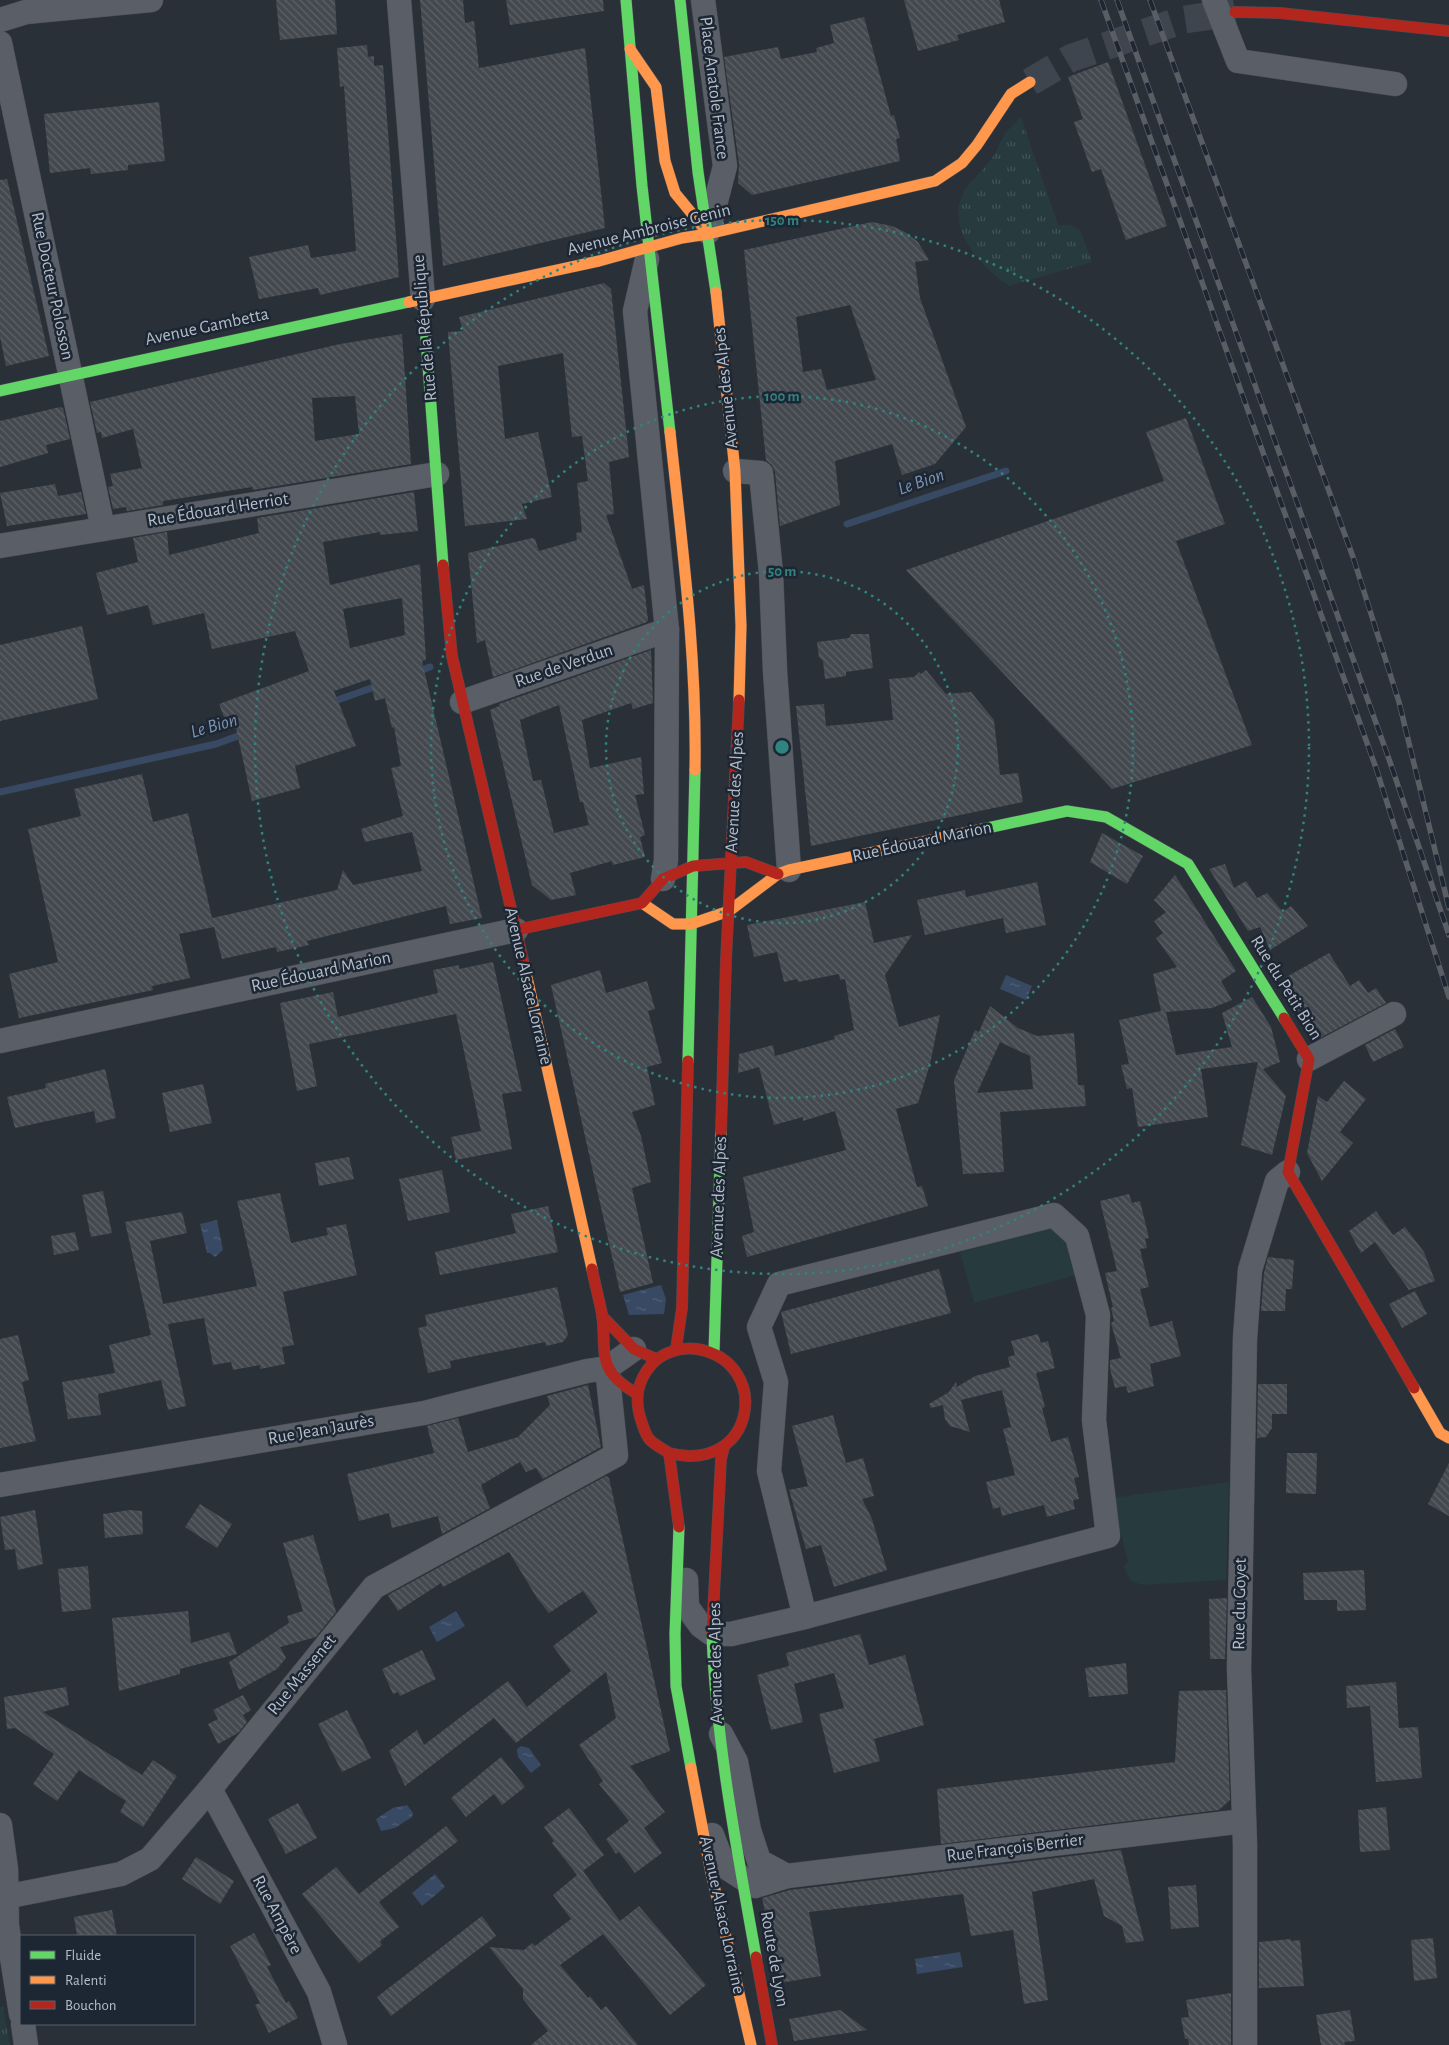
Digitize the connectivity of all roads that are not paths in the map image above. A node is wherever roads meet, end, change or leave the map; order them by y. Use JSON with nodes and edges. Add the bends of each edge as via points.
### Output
{"nodes":[{"id":1,"x":151,"y":0,"type":"edge"},
{"id":2,"x":399,"y":0,"type":"edge"},
{"id":3,"x":680,"y":0,"type":"edge"},
{"id":4,"x":703,"y":0,"type":"edge"},
{"id":5,"x":1214,"y":0,"type":"edge"},
{"id":6,"x":622,"y":4,"type":"edge"},
{"id":7,"x":1235,"y":12,"type":"tunnel mouth"},
{"id":8,"x":0,"y":20,"type":"edge"},
{"id":9,"x":1449,"y":31,"type":"edge"},
{"id":10,"x":0,"y":42,"type":"edge"},
{"id":11,"x":629,"y":48,"type":"junction"},
{"id":12,"x":1030,"y":82,"type":"tunnel mouth"},
{"id":13,"x":1395,"y":84,"type":"dead end"},
{"id":14,"x":708,"y":234,"type":"junction"},
{"id":15,"x":650,"y":248,"type":"junction"},
{"id":16,"x":423,"y":299,"type":"junction"},
{"id":17,"x":72,"y":376,"type":"junction"},
{"id":18,"x":0,"y":391,"type":"edge"},
{"id":19,"x":735,"y":471,"type":"junction"},
{"id":20,"x":437,"y":474,"type":"junction"},
{"id":21,"x":103,"y":529,"type":"junction"},
{"id":22,"x":0,"y":546,"type":"edge"},
{"id":23,"x":667,"y":630,"type":"junction"},
{"id":24,"x":452,"y":656,"type":"joint"},
{"id":25,"x":462,"y":702,"type":"junction"},
{"id":26,"x":1067,"y":811,"type":"joint"},
{"id":27,"x":731,"y":863,"type":"junction"},
{"id":28,"x":693,"y":866,"type":"junction"},
{"id":29,"x":783,"y":872,"type":"junction"},
{"id":30,"x":663,"y":879,"type":"junction"},
{"id":31,"x":642,"y":903,"type":"junction"},
{"id":32,"x":728,"y":911,"type":"junction"},
{"id":33,"x":691,"y":924,"type":"junction"},
{"id":34,"x":516,"y":930,"type":"junction"},
{"id":35,"x":1394,"y":1014,"type":"dead end"},
{"id":36,"x":0,"y":1041,"type":"edge"},
{"id":37,"x":1309,"y":1059,"type":"junction"},
{"id":38,"x":1288,"y":1172,"type":"junction"},
{"id":39,"x":602,"y":1316,"type":"junction"},
{"id":40,"x":634,"y":1349,"type":"junction"},
{"id":41,"x":676,"y":1349,"type":"junction"},
{"id":42,"x":714,"y":1352,"type":"junction"},
{"id":43,"x":656,"y":1359,"type":"junction"},
{"id":44,"x":607,"y":1368,"type":"junction"},
{"id":45,"x":636,"y":1393,"type":"junction"},
{"id":46,"x":1449,"y":1438,"type":"edge"},
{"id":47,"x":724,"y":1447,"type":"junction"},
{"id":48,"x":669,"y":1453,"type":"junction"},
{"id":49,"x":616,"y":1455,"type":"joint"},
{"id":50,"x":0,"y":1485,"type":"edge"},
{"id":51,"x":679,"y":1547,"type":"junction"},
{"id":52,"x":805,"y":1617,"type":"junction"},
{"id":53,"x":675,"y":1634,"type":"joint"},
{"id":54,"x":712,"y":1634,"type":"junction"},
{"id":55,"x":717,"y":1727,"type":"junction"},
{"id":56,"x":694,"y":1785,"type":"junction"},
{"id":57,"x":210,"y":1789,"type":"junction"},
{"id":58,"x":1244,"y":1821,"type":"junction"},
{"id":59,"x":0,"y":1825,"type":"edge"},
{"id":60,"x":787,"y":1876,"type":"junction"},
{"id":61,"x":742,"y":1878,"type":"junction"},
{"id":62,"x":3,"y":1898,"type":"edge"},
{"id":63,"x":20,"y":2008,"type":"edge"},
{"id":64,"x":23,"y":2025,"type":"edge"},
{"id":65,"x":26,"y":2045,"type":"edge"},
{"id":66,"x":334,"y":2045,"type":"edge"},
{"id":67,"x":751,"y":2045,"type":"edge"},
{"id":68,"x":772,"y":2045,"type":"edge"},
{"id":69,"x":1245,"y":2045,"type":"edge"}],
"edges":[{"from":1,"to":8,"type":"street","via":[[26,12]]},
{"from":2,"to":16,"type":"street","name":"Rue de la République"},
{"from":3,"to":14,"type":"main road","name":"Avenue des Alpes","via":[[698,172]]},
{"from":4,"to":14,"type":"street","name":"Place Anatole France","via":[[724,166]]},
{"from":5,"to":13,"type":"street","via":[[1238,61]]},
{"from":6,"to":11,"type":"main road","name":"Avenue des Alpes"},
{"from":7,"to":9,"type":"main road","via":[[1280,13]]},
{"from":10,"to":17,"type":"street","name":"Rue Docteur Polosson"},
{"from":11,"to":14,"type":"main road","name":"Avenue des Alpes","via":[[656,88],[665,161],[675,194]]},
{"from":11,"to":15,"type":"main road","name":"Avenue des Alpes"},
{"from":12,"to":14,"type":"main road","name":"Avenue Ambroise Genin","via":[[1011,94],[962,163],[934,181]]},
{"from":14,"to":15,"type":"main road","name":"Avenue Ambroise Genin"},
{"from":14,"to":19,"type":"main road","name":"Avenue des Alpes"},
{"from":15,"to":16,"type":"main road","name":"Avenue Ambroise Genin"},
{"from":15,"to":23,"type":"street","name":"Avenue des Alpes","via":[[635,311]]},
{"from":15,"to":28,"type":"main road","name":"Avenue des Alpes","via":[[692,630],[696,714]]},
{"from":16,"to":17,"type":"main road","name":"Avenue Gambetta"},
{"from":16,"to":20,"type":"main road","name":"Rue de la République"},
{"from":17,"to":18,"type":"main road","name":"Avenue Gambetta"},
{"from":17,"to":21,"type":"street","name":"Rue Docteur Polosson"},
{"from":19,"to":27,"type":"main road","name":"Avenue des Alpes","via":[[741,626]]},
{"from":19,"to":29,"type":"street","via":[[761,472],[771,573]]},
{"from":20,"to":21,"type":"street","name":"Rue Édouard Herriot"},
{"from":20,"to":24,"type":"main road","name":"Rue de la République"},
{"from":21,"to":22,"type":"street","name":"Rue Édouard Herriot"},
{"from":23,"to":25,"type":"street","name":"Rue de Verdun"},
{"from":23,"to":30,"type":"street","name":"Avenue des Alpes","via":[[666,860]]},
{"from":24,"to":25,"type":"main road","name":"Avenue Alsace Lorraine"},
{"from":25,"to":34,"type":"main road","name":"Avenue Alsace Lorraine"},
{"from":26,"to":29,"type":"main road","name":"Rue Édouard Marion"},
{"from":26,"to":37,"type":"main road","name":"Rue du Petit Bion","via":[[1106,817],[1188,864]]},
{"from":27,"to":28,"type":"main road"},
{"from":27,"to":29,"type":"main road","via":[[746,862]]},
{"from":27,"to":32,"type":"main road","name":"Avenue des Alpes"},
{"from":28,"to":30,"type":"main road"},
{"from":28,"to":33,"type":"main road","name":"Avenue des Alpes"},
{"from":29,"to":32,"type":"main road","name":"Rue Édouard Marion"},
{"from":30,"to":31,"type":"main road"},
{"from":31,"to":33,"type":"main road","name":"Rue Édouard Marion","via":[[673,924]]},
{"from":31,"to":34,"type":"main road","name":"Rue Édouard Marion"},
{"from":32,"to":33,"type":"main road","name":"Rue Édouard Marion"},
{"from":32,"to":42,"type":"main road","name":"Avenue des Alpes"},
{"from":33,"to":41,"type":"main road","name":"Avenue des Alpes","via":[[682,1308]]},
{"from":34,"to":36,"type":"street","name":"Rue Édouard Marion"},
{"from":34,"to":39,"type":"main road","name":"Avenue Alsace Lorraine"},
{"from":35,"to":37,"type":"street"},
{"from":37,"to":38,"type":"main road","name":"Rue du Petit Bion"},
{"from":38,"to":46,"type":"main road","via":[[1440,1433]]},
{"from":38,"to":58,"type":"street","name":"Rue du Goyet","via":[[1278,1181],[1250,1270],[1245,1328],[1239,1668]]},
{"from":39,"to":40,"type":"main road"},
{"from":39,"to":44,"type":"main road","name":"Avenue Alsace Lorraine","via":[[601,1339]]},
{"from":40,"to":43,"type":"main road"},
{"from":40,"to":44,"type":"street","name":"Rue Jean Jaurès"},
{"from":41,"to":42,"type":"main road","name":"Avenue des Alpes","via":[[696,1347]]},
{"from":41,"to":43,"type":"main road","name":"Avenue des Alpes"},
{"from":42,"to":47,"type":"main road","name":"Avenue des Alpes","via":[[737,1372],[746,1398],[741,1426]]},
{"from":43,"to":45,"type":"main road","name":"Avenue des Alpes","via":[[643,1375]]},
{"from":44,"to":45,"type":"main road","via":[[619,1383]]},
{"from":44,"to":49,"type":"street","name":"Avenue Alsace Lorraine"},
{"from":44,"to":50,"type":"street","name":"Rue Jean Jaurès","via":[[424,1413]]},
{"from":45,"to":48,"type":"main road","name":"Avenue des Alpes","via":[[638,1418],[645,1432],[649,1439]]},
{"from":47,"to":48,"type":"main road","name":"Avenue des Alpes","via":[[697,1458]]},
{"from":47,"to":54,"type":"main road","name":"Avenue des Alpes","via":[[720,1459]]},
{"from":48,"to":51,"type":"main road","name":"Avenue des Alpes","via":[[679,1523]]},
{"from":49,"to":57,"type":"street","name":"Rue Massenet","via":[[374,1587]]},
{"from":51,"to":53,"type":"main road","name":"Avenue des Alpes"},
{"from":51,"to":54,"type":"street","via":[[686,1567],[687,1607],[701,1626]]},
{"from":52,"to":52,"type":"street","via":[[768,1471],[776,1382],[759,1327],[779,1284],[1054,1215],[1077,1236],[1098,1315],[1094,1420],[1108,1536]]},
{"from":52,"to":54,"type":"street","via":[[731,1634]]},
{"from":53,"to":56,"type":"main road","name":"Avenue Alsace Lorraine","via":[[676,1686]]},
{"from":54,"to":55,"type":"main road","name":"Avenue des Alpes"},
{"from":55,"to":60,"type":"street","via":[[736,1762],[759,1861]]},
{"from":55,"to":61,"type":"main road","name":"Avenue des Alpes"},
{"from":56,"to":61,"type":"street","name":"Avenue Alsace Lorraine","via":[[724,1866]]},
{"from":56,"to":67,"type":"main road","name":"Avenue Alsace Lorraine"},
{"from":57,"to":62,"type":"street","name":"Rue Massenet","via":[[150,1859],[121,1874]]},
{"from":57,"to":66,"type":"street","name":"Rue Ampère","via":[[319,1992]]},
{"from":58,"to":60,"type":"street","name":"Rue François Berrier"},
{"from":58,"to":69,"type":"street","name":"Rue du Goyet"},
{"from":59,"to":62,"type":"street","via":[[6,1869]]},
{"from":60,"to":61,"type":"street","name":"Rue François Berrier","via":[[755,1886]]},
{"from":61,"to":68,"type":"main road","name":"Route de Lyon"},
{"from":62,"to":63,"type":"street"},
{"from":64,"to":65,"type":"street"}]}
